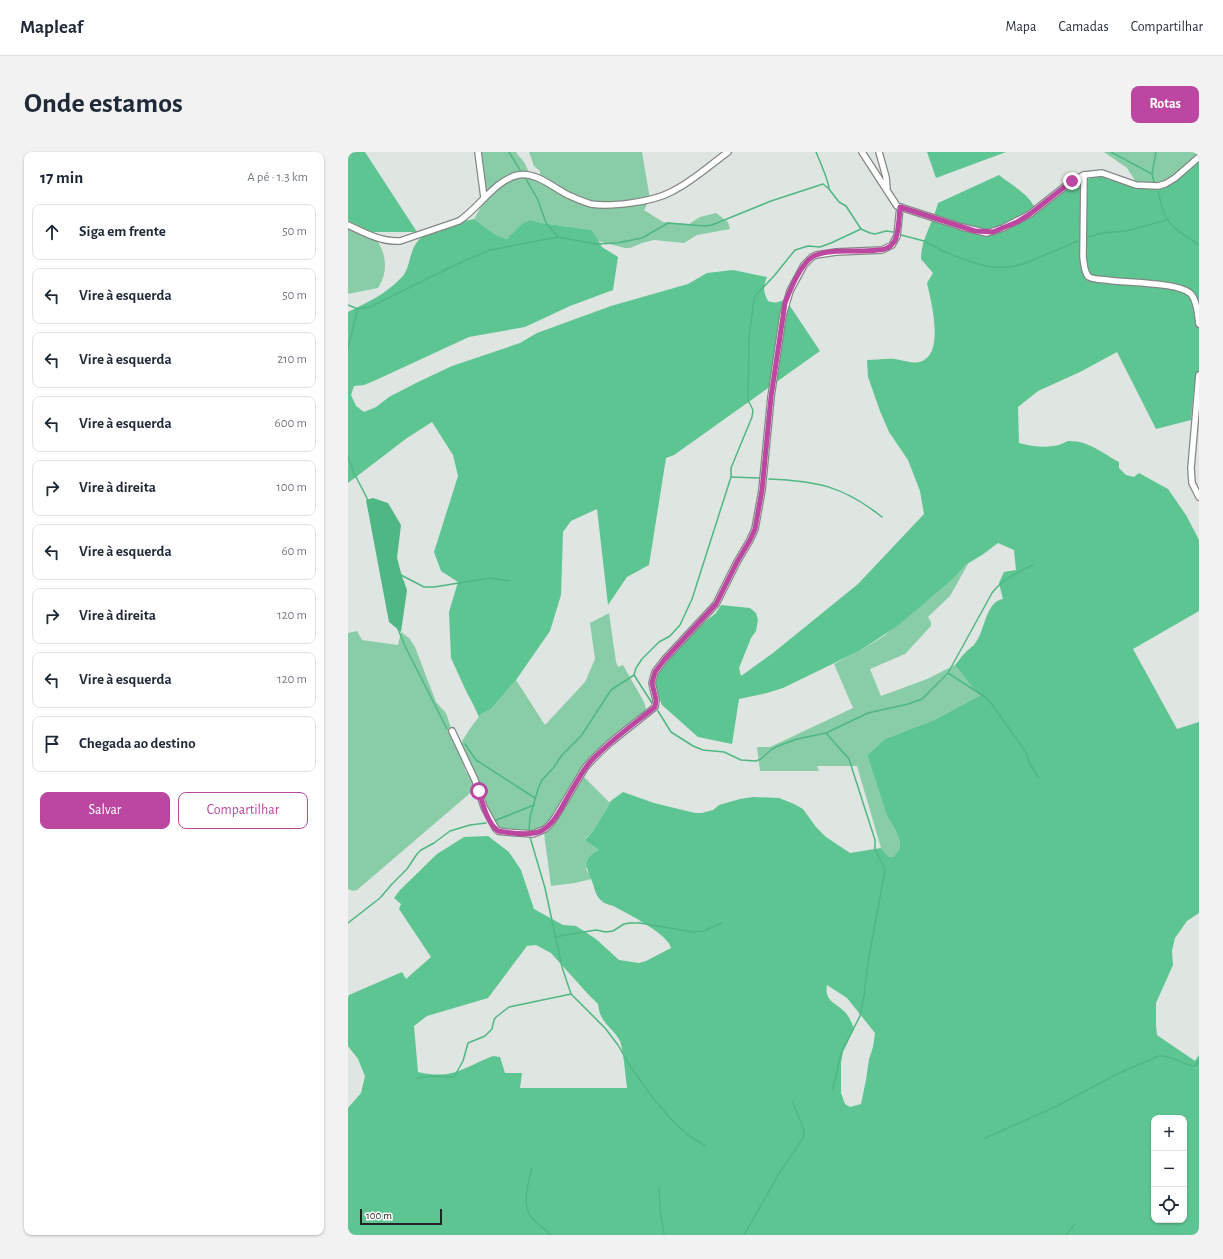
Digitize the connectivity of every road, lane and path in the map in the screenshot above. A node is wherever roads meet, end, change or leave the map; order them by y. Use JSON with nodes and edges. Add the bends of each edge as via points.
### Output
{"nodes":[{"id":1,"x":478,"y":152,"type":"edge"},
{"id":2,"x":728,"y":152,"type":"edge"},
{"id":3,"x":862,"y":152,"type":"edge"},
{"id":4,"x":879,"y":152,"type":"edge"},
{"id":5,"x":1199,"y":157,"type":"edge"},
{"id":6,"x":1084,"y":175,"type":"junction"},
{"id":7,"x":887,"y":188,"type":"junction"},
{"id":8,"x":484,"y":198,"type":"junction"},
{"id":9,"x":900,"y":207,"type":"junction"},
{"id":10,"x":348,"y":225,"type":"edge"},
{"id":11,"x":1199,"y":324,"type":"edge"},
{"id":12,"x":1199,"y":375,"type":"edge"},
{"id":13,"x":1199,"y":497,"type":"edge"},
{"id":14,"x":452,"y":731,"type":"dead end"}],
"edges":[{"from":1,"to":8,"type":"street"},
{"from":2,"to":8,"type":"street","via":[[670,192],[644,200],[613,205],[589,204],[524,174],[506,180]]},
{"from":3,"to":7,"type":"street"},
{"from":4,"to":7,"type":"street"},
{"from":5,"to":6,"type":"street","via":[[1175,178],[1158,186],[1136,185],[1102,173]]},
{"from":6,"to":9,"type":"street","via":[[1072,181],[1030,214],[993,232],[975,231]]},
{"from":6,"to":11,"type":"street","via":[[1083,257],[1088,276],[1187,291],[1193,297]]},
{"from":7,"to":9,"type":"street"},
{"from":8,"to":10,"type":"street","via":[[459,221],[400,241],[383,240]]},
{"from":9,"to":14,"type":"street","via":[[896,236],[892,245],[882,250],[816,255],[804,265],[790,290],[783,315],[772,390],[762,490],[755,529],[716,604],[655,672],[652,683],[655,707],[592,760],[551,824],[533,834],[496,829]]},
{"from":12,"to":13,"type":"street","via":[[1191,468],[1192,482]]}]}
